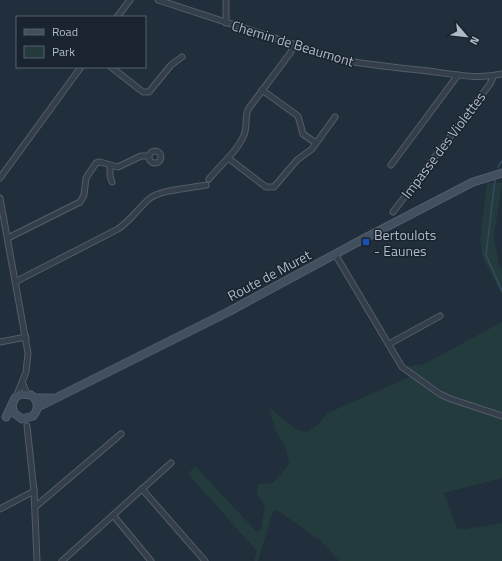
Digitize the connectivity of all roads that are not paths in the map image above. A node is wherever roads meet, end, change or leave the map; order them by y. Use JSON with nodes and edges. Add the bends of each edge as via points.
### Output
{"nodes":[{"id":1,"x":130,"y":0,"type":"edge"},
{"id":2,"x":158,"y":0,"type":"edge"},
{"id":3,"x":226,"y":0,"type":"edge"},
{"id":4,"x":118,"y":16,"type":"edge"},
{"id":5,"x":226,"y":23,"type":"junction"},
{"id":6,"x":293,"y":44,"type":"junction"},
{"id":7,"x":182,"y":57,"type":"dead end"},
{"id":8,"x":80,"y":68,"type":"edge"},
{"id":9,"x":112,"y":68,"type":"edge"},
{"id":10,"x":502,"y":74,"type":"edge"},
{"id":11,"x":458,"y":75,"type":"junction"},
{"id":12,"x":493,"y":77,"type":"junction"},
{"id":13,"x":262,"y":90,"type":"junction"},
{"id":14,"x":335,"y":117,"type":"dead end"},
{"id":15,"x":316,"y":143,"type":"junction"},
{"id":16,"x":148,"y":156,"type":"dead end"},
{"id":17,"x":228,"y":158,"type":"junction"},
{"id":18,"x":392,"y":165,"type":"dead end"},
{"id":19,"x":110,"y":166,"type":"junction"},
{"id":20,"x":499,"y":174,"type":"edge"},
{"id":21,"x":0,"y":178,"type":"edge"},
{"id":22,"x":209,"y":179,"type":"dead end"},
{"id":23,"x":112,"y":182,"type":"dead end"},
{"id":24,"x":206,"y":185,"type":"dead end"},
{"id":25,"x":0,"y":198,"type":"edge"},
{"id":26,"x":393,"y":212,"type":"dead end"},
{"id":27,"x":3,"y":229,"type":"edge"},
{"id":28,"x":8,"y":238,"type":"junction"},
{"id":29,"x":335,"y":254,"type":"junction"},
{"id":30,"x":15,"y":282,"type":"junction"},
{"id":31,"x":440,"y":316,"type":"dead end"},
{"id":32,"x":26,"y":337,"type":"junction"},
{"id":33,"x":0,"y":342,"type":"edge"},
{"id":34,"x":389,"y":344,"type":"junction"},
{"id":35,"x":23,"y":384,"type":"junction"},
{"id":36,"x":28,"y":394,"type":"junction"},
{"id":37,"x":16,"y":397,"type":"junction"},
{"id":38,"x":35,"y":398,"type":"junction"},
{"id":39,"x":52,"y":398,"type":"junction"},
{"id":40,"x":12,"y":405,"type":"junction"},
{"id":41,"x":38,"y":407,"type":"junction"},
{"id":42,"x":502,"y":416,"type":"edge"},
{"id":43,"x":23,"y":418,"type":"junction"},
{"id":44,"x":3,"y":419,"type":"edge"},
{"id":45,"x":121,"y":434,"type":"dead end"},
{"id":46,"x":171,"y":464,"type":"dead end"},
{"id":47,"x":142,"y":489,"type":"junction"},
{"id":48,"x":34,"y":491,"type":"junction"},
{"id":49,"x":35,"y":507,"type":"junction"},
{"id":50,"x":0,"y":509,"type":"edge"},
{"id":51,"x":113,"y":516,"type":"junction"},
{"id":52,"x":37,"y":561,"type":"edge"},
{"id":53,"x":62,"y":561,"type":"edge"},
{"id":54,"x":152,"y":561,"type":"edge"},
{"id":55,"x":206,"y":561,"type":"edge"}],
"edges":[{"from":1,"to":4,"type":"street"},
{"from":2,"to":5,"type":"street","name":"Chemin de Beaumont"},
{"from":3,"to":5,"type":"street"},
{"from":5,"to":6,"type":"street","name":"Chemin de Beaumont"},
{"from":6,"to":11,"type":"street","name":"Chemin de Beaumont","via":[[342,60]]},
{"from":6,"to":13,"type":"street","via":[[291,52]]},
{"from":7,"to":9,"type":"street","via":[[171,65],[149,92],[143,92]]},
{"from":8,"to":21,"type":"street"},
{"from":10,"to":12,"type":"street","name":"Chemin de Beaumont"},
{"from":11,"to":12,"type":"street","name":"Chemin de Beaumont"},
{"from":11,"to":18,"type":"street"},
{"from":12,"to":26,"type":"street","name":"Impasse des Violettes"},
{"from":13,"to":15,"type":"street","via":[[298,116],[303,134]]},
{"from":13,"to":17,"type":"street","via":[[247,111],[244,135]]},
{"from":14,"to":15,"type":"street"},
{"from":15,"to":17,"type":"street","via":[[308,153],[297,160],[277,185],[270,188]]},
{"from":16,"to":19,"type":"street","via":[[140,156],[120,167]]},
{"from":17,"to":22,"type":"street"},
{"from":19,"to":23,"type":"street"},
{"from":19,"to":28,"type":"street","via":[[96,163],[86,178],[84,195],[80,202]]},
{"from":20,"to":29,"type":"main road","name":"Route de Muret","via":[[473,182]]},
{"from":24,"to":30,"type":"street","via":[[150,198],[118,229]]},
{"from":25,"to":27,"type":"street"},
{"from":27,"to":28,"type":"street"},
{"from":28,"to":30,"type":"street"},
{"from":29,"to":34,"type":"street"},
{"from":29,"to":39,"type":"main road","name":"Route de Muret","via":[[133,360]]},
{"from":30,"to":32,"type":"street"},
{"from":31,"to":34,"type":"street"},
{"from":32,"to":33,"type":"street"},
{"from":32,"to":35,"type":"street","via":[[28,362]]},
{"from":34,"to":42,"type":"street","via":[[402,367],[440,394]]},
{"from":35,"to":36,"type":"street"},
{"from":35,"to":37,"type":"street"},
{"from":36,"to":37,"type":"main road"},
{"from":36,"to":38,"type":"main road"},
{"from":37,"to":40,"type":"main road"},
{"from":38,"to":39,"type":"main road"},
{"from":38,"to":41,"type":"main road"},
{"from":39,"to":41,"type":"main road","name":"Route de Muret"},
{"from":40,"to":43,"type":"main road"},
{"from":40,"to":44,"type":"main road"},
{"from":41,"to":43,"type":"main road","via":[[35,413]]},
{"from":43,"to":44,"type":"main road"},
{"from":43,"to":48,"type":"street","via":[[28,426]]},
{"from":45,"to":49,"type":"street"},
{"from":46,"to":47,"type":"street"},
{"from":47,"to":51,"type":"street"},
{"from":47,"to":55,"type":"street"},
{"from":48,"to":49,"type":"street"},
{"from":48,"to":50,"type":"street"},
{"from":49,"to":52,"type":"street"},
{"from":51,"to":53,"type":"street"},
{"from":51,"to":54,"type":"street"}]}
